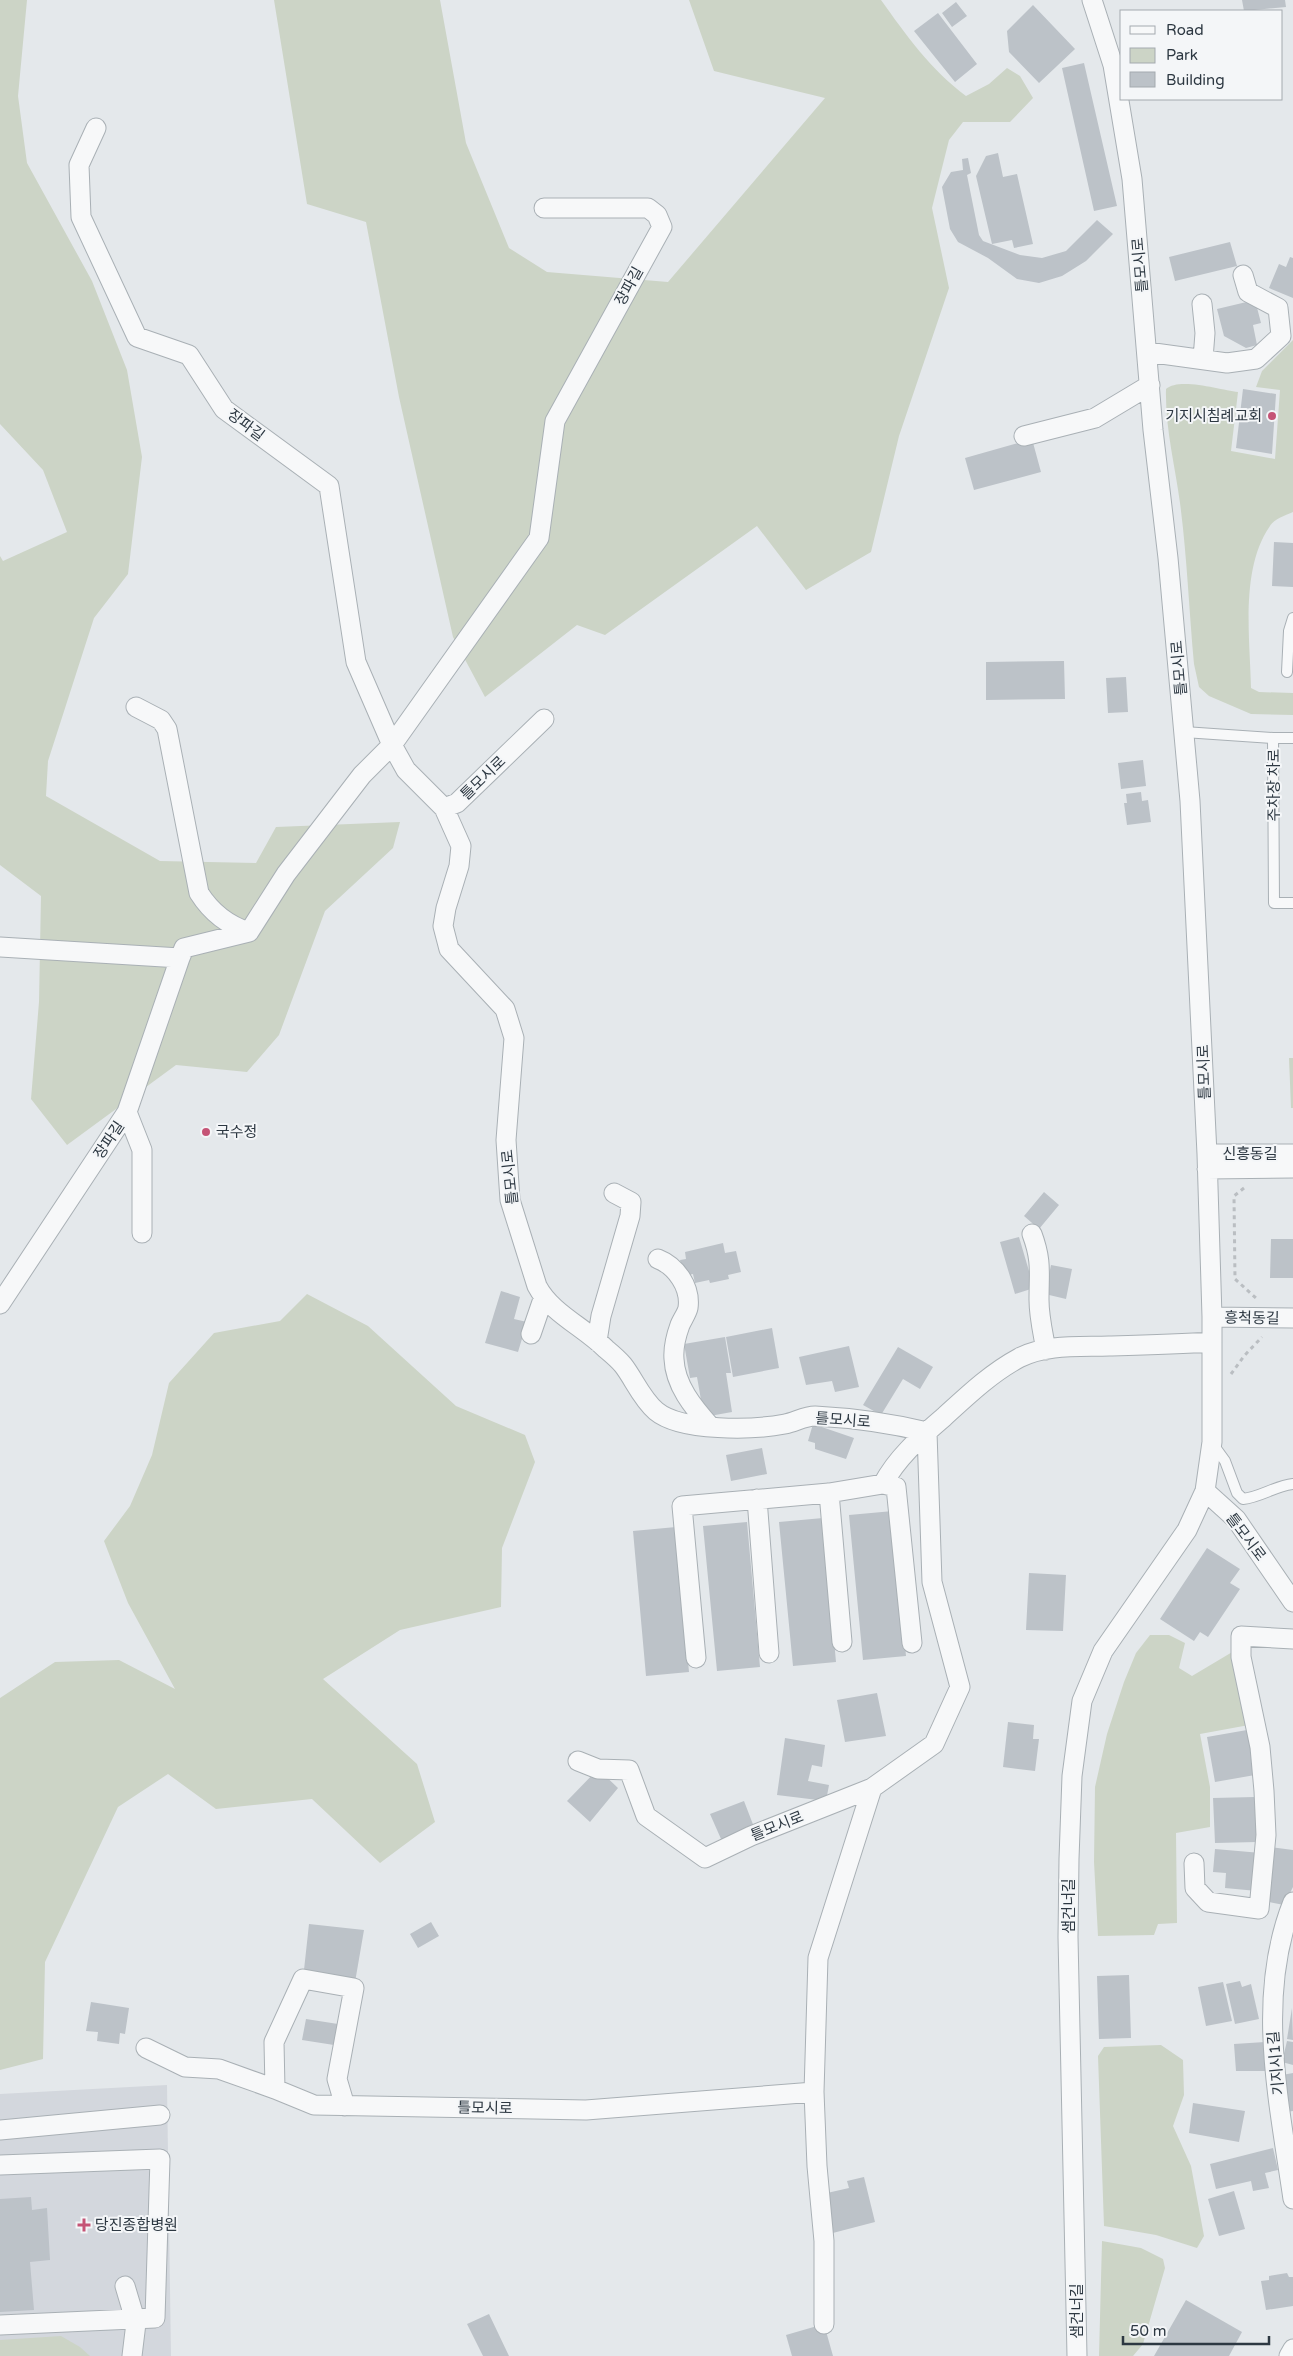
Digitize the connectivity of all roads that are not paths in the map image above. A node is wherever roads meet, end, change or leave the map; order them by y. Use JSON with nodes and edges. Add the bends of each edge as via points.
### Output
{"nodes":[{"id":1,"x":1096,"y":1,"type":"edge"},
{"id":2,"x":96,"y":128,"type":"dead end"},
{"id":3,"x":544,"y":208,"type":"dead end"},
{"id":4,"x":1243,"y":275,"type":"dead end"},
{"id":5,"x":1202,"y":304,"type":"dead end"},
{"id":6,"x":1147,"y":352,"type":"junction"},
{"id":7,"x":1203,"y":359,"type":"junction"},
{"id":8,"x":1150,"y":385,"type":"junction"},
{"id":9,"x":1024,"y":436,"type":"dead end"},
{"id":10,"x":1293,"y":618,"type":"edge"},
{"id":11,"x":1287,"y":672,"type":"dead end"},
{"id":12,"x":136,"y":707,"type":"dead end"},
{"id":13,"x":544,"y":718,"type":"dead end"},
{"id":14,"x":1184,"y":732,"type":"junction"},
{"id":15,"x":1274,"y":738,"type":"junction"},
{"id":16,"x":1293,"y":738,"type":"edge"},
{"id":17,"x":392,"y":745,"type":"junction"},
{"id":18,"x":444,"y":808,"type":"junction"},
{"id":19,"x":1293,"y":903,"type":"edge"},
{"id":20,"x":249,"y":932,"type":"junction"},
{"id":21,"x":0,"y":947,"type":"edge"},
{"id":22,"x":180,"y":958,"type":"junction"},
{"id":23,"x":128,"y":1112,"type":"junction"},
{"id":24,"x":1293,"y":1154,"type":"edge"},
{"id":25,"x":1207,"y":1161,"type":"junction"},
{"id":26,"x":1293,"y":1168,"type":"edge"},
{"id":27,"x":614,"y":1193,"type":"dead end"},
{"id":28,"x":142,"y":1233,"type":"dead end"},
{"id":29,"x":1032,"y":1234,"type":"dead end"},
{"id":30,"x":658,"y":1259,"type":"dead end"},
{"id":31,"x":543,"y":1299,"type":"junction"},
{"id":32,"x":0,"y":1304,"type":"edge"},
{"id":33,"x":1212,"y":1317,"type":"junction"},
{"id":34,"x":1293,"y":1318,"type":"edge"},
{"id":35,"x":531,"y":1334,"type":"dead end"},
{"id":36,"x":597,"y":1341,"type":"junction"},
{"id":37,"x":1212,"y":1342,"type":"junction"},
{"id":38,"x":1046,"y":1350,"type":"junction"},
{"id":39,"x":710,"y":1426,"type":"junction"},
{"id":40,"x":927,"y":1432,"type":"junction"},
{"id":41,"x":1212,"y":1442,"type":"junction"},
{"id":42,"x":883,"y":1484,"type":"junction"},
{"id":43,"x":1293,"y":1484,"type":"edge"},
{"id":44,"x":1205,"y":1491,"type":"junction"},
{"id":45,"x":828,"y":1494,"type":"junction"},
{"id":46,"x":757,"y":1499,"type":"junction"},
{"id":47,"x":1293,"y":1602,"type":"edge"},
{"id":48,"x":1293,"y":1639,"type":"edge"},
{"id":49,"x":842,"y":1642,"type":"dead end"},
{"id":50,"x":912,"y":1643,"type":"dead end"},
{"id":51,"x":769,"y":1653,"type":"dead end"},
{"id":52,"x":696,"y":1658,"type":"dead end"},
{"id":53,"x":578,"y":1760,"type":"dead end"},
{"id":54,"x":872,"y":1788,"type":"junction"},
{"id":55,"x":1194,"y":1863,"type":"dead end"},
{"id":56,"x":1293,"y":1902,"type":"edge"},
{"id":57,"x":1259,"y":1909,"type":"junction"},
{"id":58,"x":1288,"y":1927,"type":"edge"},
{"id":59,"x":146,"y":2048,"type":"dead end"},
{"id":60,"x":275,"y":2089,"type":"junction"},
{"id":61,"x":814,"y":2092,"type":"junction"},
{"id":62,"x":345,"y":2106,"type":"junction"},
{"id":63,"x":160,"y":2115,"type":"dead end"},
{"id":64,"x":0,"y":2130,"type":"edge"},
{"id":65,"x":0,"y":2165,"type":"edge"},
{"id":66,"x":1293,"y":2199,"type":"edge"},
{"id":67,"x":125,"y":2286,"type":"dead end"},
{"id":68,"x":135,"y":2319,"type":"junction"},
{"id":69,"x":824,"y":2324,"type":"dead end"},
{"id":70,"x":0,"y":2326,"type":"edge"},
{"id":71,"x":1293,"y":2348,"type":"edge"},
{"id":72,"x":132,"y":2356,"type":"edge"},
{"id":73,"x":1077,"y":2356,"type":"edge"},
{"id":74,"x":1289,"y":2356,"type":"edge"}],
"edges":[{"from":1,"to":6,"type":"street","name":"틀모시로","via":[[1113,66],[1132,179]]},
{"from":2,"to":17,"type":"street","name":"장파길","via":[[79,165],[81,217],[137,337],[189,354],[224,409],[329,486],[356,662]]},
{"from":3,"to":17,"type":"street","name":"장파길","via":[[648,208],[657,215],[662,227],[555,421],[539,538]]},
{"from":4,"to":7,"type":"street","via":[[1248,292],[1278,308],[1281,336],[1256,359],[1227,363]]},
{"from":5,"to":7,"type":"street"},
{"from":6,"to":7,"type":"street"},
{"from":6,"to":8,"type":"street","name":"틀모시로"},
{"from":8,"to":9,"type":"street","via":[[1095,418]]},
{"from":8,"to":14,"type":"street","name":"틀모시로"},
{"from":10,"to":11,"type":"lane"},
{"from":12,"to":20,"type":"street","via":[[161,720],[167,729],[199,893],[207,906],[232,926]]},
{"from":13,"to":18,"type":"street","name":"틀모시로","via":[[456,803]]},
{"from":14,"to":15,"type":"lane","name":"주차장 차로"},
{"from":14,"to":25,"type":"street","name":"틀모시로","via":[[1196,891]]},
{"from":15,"to":16,"type":"lane"},
{"from":15,"to":19,"type":"lane","name":"주차장 차로","via":[[1274,903]]},
{"from":17,"to":18,"type":"street","via":[[406,770]]},
{"from":17,"to":20,"type":"street","name":"장파길","via":[[362,775],[286,874]]},
{"from":18,"to":31,"type":"street","name":"틀모시로","via":[[460,846],[459,866],[443,926],[449,949],[505,1009],[514,1038],[506,1140],[510,1200],[536,1286]]},
{"from":20,"to":22,"type":"street","via":[[184,948]]},
{"from":21,"to":22,"type":"street"},
{"from":22,"to":23,"type":"street","name":"장파길"},
{"from":23,"to":28,"type":"street","via":[[142,1150]]},
{"from":23,"to":32,"type":"street","name":"장파길"},
{"from":24,"to":25,"type":"street","name":"신흥동길"},
{"from":25,"to":26,"type":"street"},
{"from":25,"to":33,"type":"street","name":"틀모시로"},
{"from":27,"to":36,"type":"street","via":[[631,1202],[630,1216],[601,1316]]},
{"from":29,"to":38,"type":"street","via":[[1039,1253],[1040,1324]]},
{"from":30,"to":39,"type":"street","via":[[670,1264],[682,1280],[687,1296],[688,1308],[675,1342],[674,1360],[686,1396]]},
{"from":31,"to":35,"type":"street"},
{"from":31,"to":36,"type":"street","name":"틀모시로"},
{"from":33,"to":34,"type":"street","name":"흥척동길"},
{"from":33,"to":37,"type":"street","name":"틀모시로"},
{"from":36,"to":39,"type":"street","name":"틀모시로","via":[[622,1365],[656,1411],[673,1422]]},
{"from":37,"to":38,"type":"street"},
{"from":37,"to":41,"type":"street","name":"틀모시로"},
{"from":38,"to":40,"type":"street","via":[[1020,1357],[999,1370]]},
{"from":39,"to":40,"type":"street","name":"틀모시로","via":[[761,1428],[812,1416],[888,1422]]},
{"from":40,"to":42,"type":"street","via":[[892,1466]]},
{"from":40,"to":54,"type":"street","name":"틀모시로","via":[[932,1582],[960,1687],[934,1744]]},
{"from":41,"to":43,"type":"lane","name":"틀모시로","via":[[1243,1499]]},
{"from":41,"to":44,"type":"street","name":"틀모시로"},
{"from":42,"to":45,"type":"street"},
{"from":42,"to":50,"type":"street","via":[[896,1487]]},
{"from":44,"to":47,"type":"street","name":"틀모시로","via":[[1236,1519]]},
{"from":44,"to":73,"type":"street","name":"샘건너길","via":[[1187,1530],[1103,1651],[1082,1701],[1072,1776],[1069,1869]]},
{"from":45,"to":46,"type":"street"},
{"from":45,"to":49,"type":"street"},
{"from":46,"to":51,"type":"street"},
{"from":46,"to":52,"type":"street","via":[[682,1506]]},
{"from":48,"to":57,"type":"street","via":[[1241,1636],[1241,1657],[1260,1747],[1264,1791],[1266,1835]]},
{"from":53,"to":54,"type":"street","name":"틀모시로","via":[[598,1769],[629,1770],[646,1816],[706,1858],[751,1836]]},
{"from":54,"to":61,"type":"street","via":[[818,1958]]},
{"from":55,"to":57,"type":"street","via":[[1195,1888],[1208,1902]]},
{"from":56,"to":58,"type":"street","name":"기지시1길"},
{"from":57,"to":58,"type":"street"},
{"from":58,"to":66,"type":"street","name":"기지시1길","via":[[1273,1991],[1273,2052]]},
{"from":59,"to":60,"type":"street","name":"틀모시로","via":[[185,2067],[219,2069]]},
{"from":60,"to":62,"type":"street","name":"틀모시로","via":[[314,2105]]},
{"from":60,"to":62,"type":"street","via":[[274,2042],[303,1979],[354,1988],[337,2079]]},
{"from":61,"to":62,"type":"street","name":"틀모시로","via":[[586,2110]]},
{"from":61,"to":69,"type":"street","via":[[824,2241]]},
{"from":63,"to":64,"type":"street"},
{"from":65,"to":68,"type":"street","via":[[160,2159],[155,2318]]},
{"from":67,"to":68,"type":"street"},
{"from":68,"to":70,"type":"street"},
{"from":68,"to":72,"type":"street"},
{"from":71,"to":74,"type":"street"}]}
